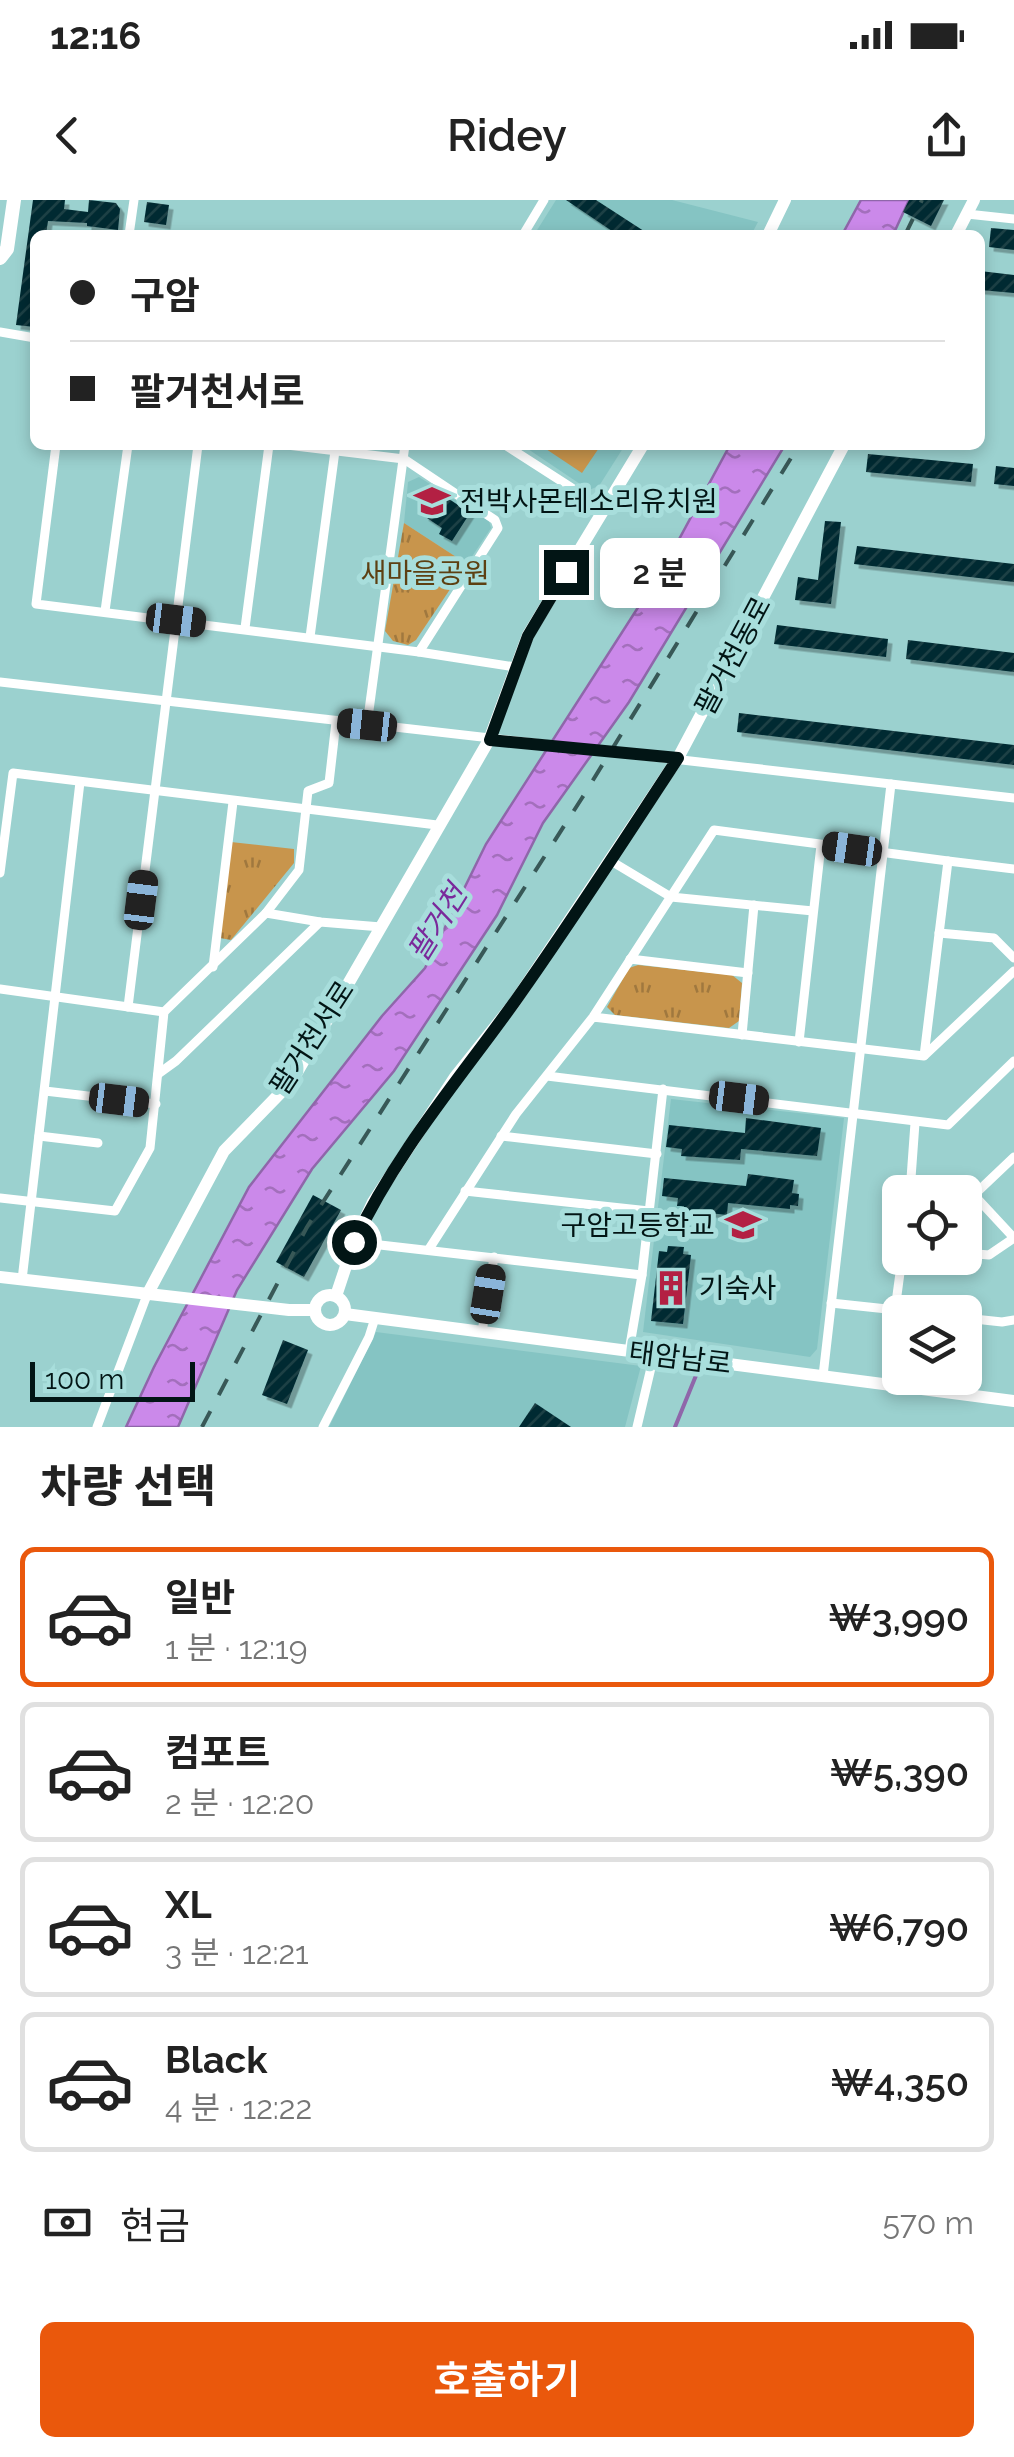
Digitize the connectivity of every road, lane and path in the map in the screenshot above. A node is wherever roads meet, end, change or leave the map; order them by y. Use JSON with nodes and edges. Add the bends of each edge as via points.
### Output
{"nodes":[{"id":1,"x":14,"y":200,"type":"edge"},
{"id":2,"x":132,"y":200,"type":"edge"},
{"id":3,"x":544,"y":200,"type":"edge"},
{"id":4,"x":785,"y":200,"type":"edge"},
{"id":5,"x":974,"y":200,"type":"edge"},
{"id":6,"x":967,"y":214,"type":"junction"},
{"id":7,"x":1014,"y":219,"type":"edge"},
{"id":8,"x":129,"y":230,"type":"edge"},
{"id":9,"x":526,"y":230,"type":"edge"},
{"id":10,"x":770,"y":230,"type":"edge"},
{"id":11,"x":959,"y":230,"type":"edge"},
{"id":12,"x":0,"y":258,"type":"edge"},
{"id":13,"x":0,"y":332,"type":"edge"},
{"id":14,"x":30,"y":337,"type":"edge"},
{"id":15,"x":55,"y":450,"type":"edge"},
{"id":16,"x":127,"y":450,"type":"edge"},
{"id":17,"x":197,"y":450,"type":"edge"},
{"id":18,"x":268,"y":450,"type":"edge"},
{"id":19,"x":326,"y":450,"type":"edge"},
{"id":20,"x":405,"y":450,"type":"edge"},
{"id":21,"x":513,"y":450,"type":"edge"},
{"id":22,"x":640,"y":450,"type":"edge"},
{"id":23,"x":841,"y":450,"type":"edge"},
{"id":24,"x":335,"y":451,"type":"junction"},
{"id":25,"x":404,"y":459,"type":"junction"},
{"id":26,"x":602,"y":508,"type":"junction"},
{"id":27,"x":105,"y":611,"type":"junction"},
{"id":28,"x":176,"y":620,"type":"junction"},
{"id":29,"x":245,"y":628,"type":"junction"},
{"id":30,"x":310,"y":637,"type":"junction"},
{"id":31,"x":378,"y":646,"type":"junction"},
{"id":32,"x":419,"y":652,"type":"junction"},
{"id":33,"x":515,"y":667,"type":"junction"},
{"id":34,"x":0,"y":682,"type":"edge"},
{"id":35,"x":165,"y":702,"type":"junction"},
{"id":36,"x":336,"y":722,"type":"junction"},
{"id":37,"x":367,"y":725,"type":"junction"},
{"id":38,"x":490,"y":740,"type":"junction"},
{"id":39,"x":678,"y":758,"type":"junction"},
{"id":40,"x":80,"y":782,"type":"junction"},
{"id":41,"x":892,"y":784,"type":"junction"},
{"id":42,"x":154,"y":792,"type":"junction"},
{"id":43,"x":1014,"y":798,"type":"edge"},
{"id":44,"x":233,"y":802,"type":"junction"},
{"id":45,"x":306,"y":811,"type":"junction"},
{"id":46,"x":438,"y":826,"type":"junction"},
{"id":47,"x":821,"y":845,"type":"junction"},
{"id":48,"x":883,"y":854,"type":"junction"},
{"id":49,"x":612,"y":861,"type":"junction"},
{"id":50,"x":948,"y":861,"type":"junction"},
{"id":51,"x":1014,"y":869,"type":"edge"},
{"id":52,"x":0,"y":874,"type":"edge"},
{"id":53,"x":671,"y":897,"type":"junction"},
{"id":54,"x":754,"y":905,"type":"junction"},
{"id":55,"x":813,"y":910,"type":"junction"},
{"id":56,"x":266,"y":913,"type":"junction"},
{"id":57,"x":320,"y":922,"type":"junction"},
{"id":58,"x":381,"y":927,"type":"junction"},
{"id":59,"x":940,"y":933,"type":"junction"},
{"id":60,"x":1014,"y":958,"type":"edge"},
{"id":61,"x":630,"y":959,"type":"junction"},
{"id":62,"x":213,"y":967,"type":"junction"},
{"id":63,"x":1014,"y":971,"type":"edge"},
{"id":64,"x":748,"y":973,"type":"junction"},
{"id":65,"x":0,"y":990,"type":"edge"},
{"id":66,"x":55,"y":998,"type":"junction"},
{"id":67,"x":128,"y":1008,"type":"junction"},
{"id":68,"x":164,"y":1012,"type":"junction"},
{"id":69,"x":593,"y":1017,"type":"junction"},
{"id":70,"x":742,"y":1035,"type":"junction"},
{"id":71,"x":799,"y":1042,"type":"junction"},
{"id":72,"x":861,"y":1047,"type":"junction"},
{"id":73,"x":924,"y":1056,"type":"junction"},
{"id":74,"x":1014,"y":1061,"type":"edge"},
{"id":75,"x":158,"y":1074,"type":"junction"},
{"id":76,"x":547,"y":1076,"type":"junction"},
{"id":77,"x":663,"y":1089,"type":"junction"},
{"id":78,"x":45,"y":1091,"type":"junction"},
{"id":79,"x":156,"y":1104,"type":"junction"},
{"id":80,"x":853,"y":1113,"type":"junction"},
{"id":81,"x":914,"y":1123,"type":"junction"},
{"id":82,"x":39,"y":1136,"type":"junction"},
{"id":83,"x":502,"y":1136,"type":"junction"},
{"id":84,"x":98,"y":1143,"type":"dead end"},
{"id":85,"x":656,"y":1154,"type":"junction"},
{"id":86,"x":1014,"y":1157,"type":"edge"},
{"id":87,"x":911,"y":1175,"type":"edge"},
{"id":88,"x":982,"y":1185,"type":"edge"},
{"id":89,"x":464,"y":1191,"type":"junction"},
{"id":90,"x":0,"y":1198,"type":"edge"},
{"id":91,"x":32,"y":1201,"type":"junction"},
{"id":92,"x":982,"y":1207,"type":"edge"},
{"id":93,"x":649,"y":1211,"type":"junction"},
{"id":94,"x":1014,"y":1238,"type":"edge"},
{"id":95,"x":354,"y":1242,"type":"junction"},
{"id":96,"x":430,"y":1249,"type":"junction"},
{"id":97,"x":982,"y":1255,"type":"edge"},
{"id":98,"x":494,"y":1257,"type":"junction"},
{"id":99,"x":642,"y":1274,"type":"junction"},
{"id":100,"x":0,"y":1277,"type":"edge"},
{"id":101,"x":22,"y":1280,"type":"junction"},
{"id":102,"x":153,"y":1295,"type":"junction"},
{"id":103,"x":336,"y":1296,"type":"junction"},
{"id":104,"x":832,"y":1303,"type":"junction"},
{"id":105,"x":882,"y":1309,"type":"edge"},
{"id":106,"x":315,"y":1310,"type":"junction"},
{"id":107,"x":345,"y":1314,"type":"junction"},
{"id":108,"x":375,"y":1318,"type":"junction"},
{"id":109,"x":982,"y":1320,"type":"edge"},
{"id":110,"x":1014,"y":1320,"type":"edge"},
{"id":111,"x":482,"y":1332,"type":"junction"},
{"id":112,"x":630,"y":1351,"type":"junction"},
{"id":113,"x":654,"y":1354,"type":"junction"},
{"id":114,"x":823,"y":1376,"type":"junction"},
{"id":115,"x":1014,"y":1401,"type":"edge"},
{"id":116,"x":97,"y":1427,"type":"edge"},
{"id":117,"x":323,"y":1427,"type":"edge"},
{"id":118,"x":637,"y":1427,"type":"edge"}],
"edges":[{"from":1,"to":12,"type":"main road"},
{"from":2,"to":8,"type":"street"},
{"from":3,"to":9,"type":"street"},
{"from":4,"to":10,"type":"main road"},
{"from":5,"to":6,"type":"main road"},
{"from":6,"to":7,"type":"street"},
{"from":6,"to":11,"type":"main road"},
{"from":13,"to":14,"type":"street"},
{"from":15,"to":27,"type":"street","via":[[36,604]]},
{"from":16,"to":27,"type":"street"},
{"from":17,"to":28,"type":"street"},
{"from":18,"to":29,"type":"street"},
{"from":19,"to":24,"type":"street"},
{"from":20,"to":25,"type":"street"},
{"from":21,"to":26,"type":"street"},
{"from":22,"to":26,"type":"main road","name":"팔거천서로"},
{"from":23,"to":39,"type":"main road","name":"팔거천동로"},
{"from":24,"to":25,"type":"street"},
{"from":24,"to":30,"type":"street"},
{"from":25,"to":31,"type":"street"},
{"from":25,"to":32,"type":"street","via":[[498,528]]},
{"from":26,"to":33,"type":"main road","name":"팔거천서로"},
{"from":27,"to":28,"type":"street"},
{"from":28,"to":29,"type":"street"},
{"from":28,"to":35,"type":"street"},
{"from":29,"to":30,"type":"street"},
{"from":30,"to":31,"type":"street"},
{"from":31,"to":32,"type":"street"},
{"from":31,"to":37,"type":"street"},
{"from":32,"to":33,"type":"street"},
{"from":33,"to":38,"type":"main road","name":"팔거천서로"},
{"from":34,"to":35,"type":"street"},
{"from":35,"to":36,"type":"street"},
{"from":35,"to":42,"type":"street"},
{"from":36,"to":37,"type":"street"},
{"from":36,"to":45,"type":"street","via":[[329,783],[308,791]]},
{"from":37,"to":38,"type":"street"},
{"from":38,"to":39,"type":"street"},
{"from":38,"to":46,"type":"main road","name":"팔거천서로"},
{"from":39,"to":41,"type":"street"},
{"from":39,"to":49,"type":"main road","name":"팔거천동로"},
{"from":40,"to":42,"type":"street"},
{"from":40,"to":52,"type":"street","via":[[13,774]]},
{"from":40,"to":66,"type":"street"},
{"from":41,"to":43,"type":"street"},
{"from":41,"to":48,"type":"street"},
{"from":42,"to":44,"type":"street"},
{"from":42,"to":67,"type":"street"},
{"from":44,"to":45,"type":"street"},
{"from":44,"to":62,"type":"street"},
{"from":45,"to":46,"type":"street"},
{"from":45,"to":56,"type":"street","via":[[299,870]]},
{"from":46,"to":58,"type":"main road","name":"팔거천서로"},
{"from":47,"to":48,"type":"street"},
{"from":47,"to":53,"type":"street","via":[[714,830]]},
{"from":47,"to":55,"type":"street"},
{"from":48,"to":50,"type":"street"},
{"from":48,"to":72,"type":"street"},
{"from":49,"to":53,"type":"street"},
{"from":49,"to":95,"type":"main road","name":"팔거천동로","via":[[437,1104]]},
{"from":50,"to":51,"type":"street"},
{"from":50,"to":59,"type":"street"},
{"from":53,"to":54,"type":"street"},
{"from":53,"to":61,"type":"street"},
{"from":54,"to":55,"type":"street"},
{"from":54,"to":64,"type":"street"},
{"from":55,"to":71,"type":"street"},
{"from":56,"to":57,"type":"street"},
{"from":56,"to":62,"type":"street"},
{"from":57,"to":58,"type":"street"},
{"from":57,"to":75,"type":"street"},
{"from":58,"to":102,"type":"main road","name":"팔거천서로","via":[[292,1082],[224,1151]]},
{"from":59,"to":60,"type":"street","via":[[994,938]]},
{"from":59,"to":73,"type":"street"},
{"from":61,"to":64,"type":"street"},
{"from":61,"to":69,"type":"street"},
{"from":62,"to":68,"type":"street"},
{"from":63,"to":73,"type":"street"},
{"from":64,"to":70,"type":"street"},
{"from":65,"to":66,"type":"street"},
{"from":66,"to":67,"type":"street"},
{"from":66,"to":78,"type":"street"},
{"from":67,"to":68,"type":"street"},
{"from":68,"to":75,"type":"street"},
{"from":69,"to":70,"type":"street"},
{"from":69,"to":76,"type":"street"},
{"from":70,"to":71,"type":"street"},
{"from":71,"to":72,"type":"street"},
{"from":72,"to":73,"type":"street"},
{"from":72,"to":80,"type":"street"},
{"from":74,"to":81,"type":"street","via":[[948,1125]]},
{"from":75,"to":79,"type":"street"},
{"from":76,"to":77,"type":"street"},
{"from":76,"to":83,"type":"street"},
{"from":77,"to":80,"type":"street"},
{"from":77,"to":85,"type":"street"},
{"from":78,"to":79,"type":"street"},
{"from":78,"to":82,"type":"street"},
{"from":79,"to":91,"type":"street","via":[[150,1148],[115,1211]]},
{"from":80,"to":81,"type":"street"},
{"from":80,"to":104,"type":"street"},
{"from":81,"to":87,"type":"street"},
{"from":82,"to":84,"type":"street"},
{"from":82,"to":91,"type":"street"},
{"from":83,"to":85,"type":"street"},
{"from":83,"to":89,"type":"street"},
{"from":85,"to":93,"type":"street"},
{"from":86,"to":88,"type":"street"},
{"from":89,"to":93,"type":"street"},
{"from":89,"to":96,"type":"street"},
{"from":90,"to":91,"type":"street"},
{"from":91,"to":101,"type":"street"},
{"from":92,"to":94,"type":"street"},
{"from":93,"to":99,"type":"street"},
{"from":94,"to":97,"type":"street"},
{"from":95,"to":96,"type":"street"},
{"from":95,"to":103,"type":"main road","name":"팔거천동로"},
{"from":96,"to":98,"type":"street"},
{"from":98,"to":99,"type":"street"},
{"from":98,"to":111,"type":"street"},
{"from":99,"to":112,"type":"street"},
{"from":100,"to":101,"type":"main road"},
{"from":101,"to":102,"type":"main road"},
{"from":102,"to":106,"type":"main road"},
{"from":102,"to":116,"type":"street"},
{"from":103,"to":106,"type":"main road","via":[[322,1297]]},
{"from":103,"to":107,"type":"main road"},
{"from":104,"to":105,"type":"street"},
{"from":104,"to":114,"type":"street"},
{"from":106,"to":107,"type":"main road","via":[[331,1326]]},
{"from":107,"to":108,"type":"main road","name":"태암남로"},
{"from":108,"to":111,"type":"main road","name":"태암남로"},
{"from":108,"to":117,"type":"street"},
{"from":109,"to":110,"type":"street"},
{"from":111,"to":112,"type":"main road","name":"태암남로"},
{"from":112,"to":113,"type":"main road","name":"태암남로"},
{"from":113,"to":114,"type":"main road","name":"태암남로"},
{"from":113,"to":118,"type":"street"},
{"from":114,"to":115,"type":"main road","name":"태암남로"}]}
